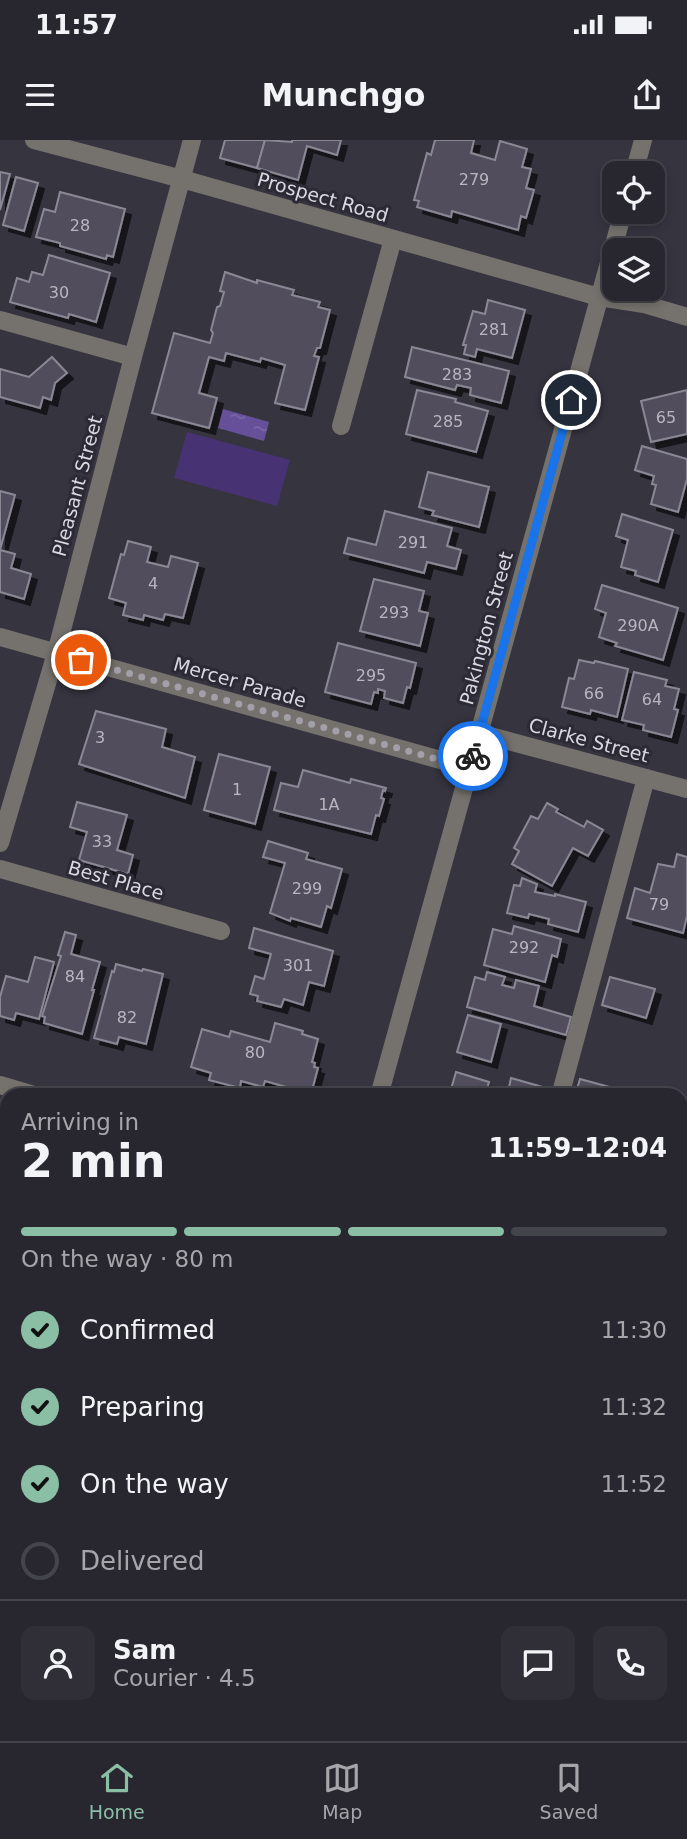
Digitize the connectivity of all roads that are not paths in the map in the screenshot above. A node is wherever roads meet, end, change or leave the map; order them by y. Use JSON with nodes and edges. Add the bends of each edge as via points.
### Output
{"nodes":[{"id":1,"x":34,"y":140,"type":"edge"},
{"id":2,"x":192,"y":140,"type":"edge"},
{"id":3,"x":643,"y":140,"type":"edge"},
{"id":4,"x":637,"y":161,"type":"edge"},
{"id":5,"x":181,"y":179,"type":"junction"},
{"id":6,"x":620,"y":224,"type":"edge"},
{"id":7,"x":393,"y":239,"type":"junction"},
{"id":8,"x":599,"y":297,"type":"junction"},
{"id":9,"x":687,"y":317,"type":"edge"},
{"id":10,"x":0,"y":320,"type":"edge"},
{"id":11,"x":133,"y":357,"type":"junction"},
{"id":12,"x":341,"y":426,"type":"dead end"},
{"id":13,"x":0,"y":637,"type":"edge"},
{"id":14,"x":56,"y":653,"type":"junction"},
{"id":15,"x":479,"y":733,"type":"junction"},
{"id":16,"x":469,"y":768,"type":"junction"},
{"id":17,"x":646,"y":778,"type":"junction"},
{"id":18,"x":687,"y":789,"type":"edge"},
{"id":19,"x":0,"y":843,"type":"edge"},
{"id":20,"x":0,"y":869,"type":"edge"},
{"id":21,"x":221,"y":931,"type":"dead end"},
{"id":22,"x":381,"y":1088,"type":"edge"},
{"id":23,"x":562,"y":1088,"type":"edge"}],
"edges":[{"from":1,"to":5,"type":"street","name":"Prospect Road"},
{"from":2,"to":5,"type":"street","name":"Pleasant Street"},
{"from":3,"to":4,"type":"street"},
{"from":5,"to":7,"type":"street","name":"Prospect Road"},
{"from":5,"to":11,"type":"street","name":"Pleasant Street"},
{"from":6,"to":8,"type":"street","name":"Pakington Street"},
{"from":7,"to":8,"type":"street","name":"Prospect Road"},
{"from":7,"to":12,"type":"street"},
{"from":8,"to":9,"type":"street","name":"Prospect Road"},
{"from":8,"to":15,"type":"street","name":"Pakington Street"},
{"from":10,"to":11,"type":"street"},
{"from":11,"to":14,"type":"street","name":"Pleasant Street"},
{"from":13,"to":14,"type":"street","name":"Mercer Parade"},
{"from":14,"to":16,"type":"street","name":"Mercer Parade"},
{"from":14,"to":19,"type":"street","name":"Pleasant Street"},
{"from":15,"to":16,"type":"street","name":"Pakington Street"},
{"from":15,"to":17,"type":"street","name":"Clarke Street"},
{"from":16,"to":22,"type":"street","name":"Pakington Street"},
{"from":17,"to":18,"type":"street","name":"Clarke Street"},
{"from":17,"to":23,"type":"street"},
{"from":20,"to":21,"type":"street","name":"Best Place"}]}
